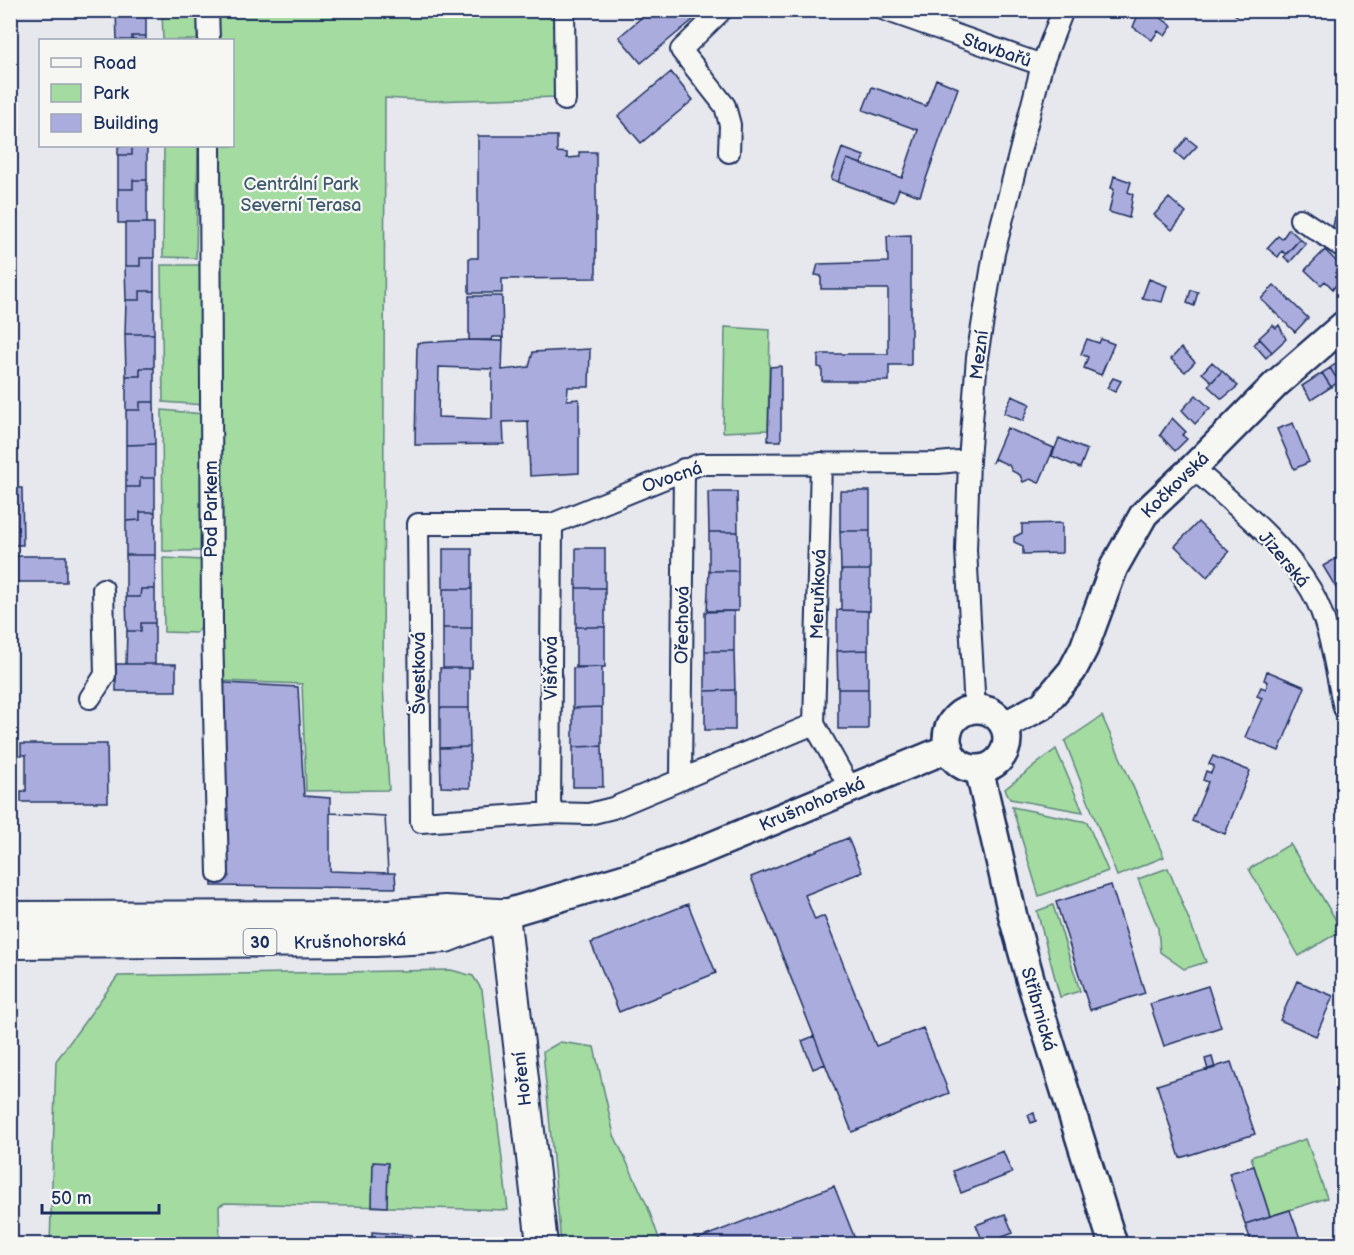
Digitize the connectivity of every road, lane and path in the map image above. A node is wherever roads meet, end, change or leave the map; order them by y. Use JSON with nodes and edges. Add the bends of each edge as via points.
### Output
{"nodes":[{"id":1,"x":208,"y":10,"type":"edge"},
{"id":2,"x":564,"y":10,"type":"edge"},
{"id":3,"x":722,"y":10,"type":"edge"},
{"id":4,"x":885,"y":10,"type":"edge"},
{"id":5,"x":1063,"y":10,"type":"edge"},
{"id":6,"x":209,"y":39,"type":"edge"},
{"id":7,"x":1042,"y":65,"type":"junction"},
{"id":8,"x":565,"y":100,"type":"dead end"},
{"id":9,"x":210,"y":147,"type":"edge"},
{"id":10,"x":729,"y":152,"type":"dead end"},
{"id":11,"x":1300,"y":219,"type":"dead end"},
{"id":12,"x":1344,"y":248,"type":"edge"},
{"id":13,"x":1344,"y":325,"type":"edge"},
{"id":14,"x":969,"y":460,"type":"junction"},
{"id":15,"x":821,"y":463,"type":"junction"},
{"id":16,"x":1193,"y":468,"type":"junction"},
{"id":17,"x":684,"y":469,"type":"junction"},
{"id":18,"x":418,"y":524,"type":"joint"},
{"id":19,"x":552,"y":524,"type":"junction"},
{"id":20,"x":103,"y":589,"type":"dead end"},
{"id":21,"x":90,"y":698,"type":"dead end"},
{"id":22,"x":1344,"y":708,"type":"edge"},
{"id":23,"x":975,"y":710,"type":"junction"},
{"id":24,"x":814,"y":724,"type":"junction"},
{"id":25,"x":1004,"y":726,"type":"junction"},
{"id":26,"x":949,"y":748,"type":"junction"},
{"id":27,"x":979,"y":769,"type":"junction"},
{"id":28,"x":681,"y":780,"type":"junction"},
{"id":29,"x":850,"y":788,"type":"junction"},
{"id":30,"x":550,"y":813,"type":"junction"},
{"id":31,"x":218,"y":873,"type":"dead end"},
{"id":32,"x":504,"y":914,"type":"junction"},
{"id":33,"x":10,"y":917,"type":"edge"},
{"id":34,"x":10,"y":943,"type":"edge"},
{"id":35,"x":542,"y":1245,"type":"edge"},
{"id":36,"x":1113,"y":1245,"type":"edge"}],
"edges":[{"from":1,"to":6,"type":"street"},
{"from":2,"to":8,"type":"street"},
{"from":3,"to":10,"type":"street","via":[[681,50],[725,106],[730,125]]},
{"from":4,"to":7,"type":"street","name":"Stavbařů"},
{"from":5,"to":7,"type":"street","name":"Mezní"},
{"from":7,"to":14,"type":"street","name":"Mezní","via":[[994,253],[977,357]]},
{"from":9,"to":31,"type":"street","name":"Pod Parkem","via":[[212,630]]},
{"from":11,"to":12,"type":"street"},
{"from":13,"to":16,"type":"street","name":"Kočkovská","via":[[1276,384]]},
{"from":14,"to":15,"type":"street","name":"Ovocná"},
{"from":14,"to":23,"type":"street","name":"Mezní","via":[[966,550]]},
{"from":15,"to":17,"type":"street","name":"Ovocná","via":[[700,464]]},
{"from":15,"to":24,"type":"street","name":"Meruňková"},
{"from":16,"to":22,"type":"street","name":"Jizerská","via":[[1262,530],[1312,591],[1326,626]]},
{"from":16,"to":25,"type":"street","name":"Kočkovská","via":[[1137,522],[1072,670],[1043,705]]},
{"from":17,"to":19,"type":"street","name":"Ovocná"},
{"from":17,"to":28,"type":"street","name":"Ořechová"},
{"from":18,"to":19,"type":"street","name":"Ovocná"},
{"from":18,"to":30,"type":"street","name":"Švestková","via":[[421,822]]},
{"from":19,"to":30,"type":"street","name":"Višňová"},
{"from":20,"to":21,"type":"street","via":[[105,675]]},
{"from":23,"to":25,"type":"street","via":[[994,715]]},
{"from":23,"to":26,"type":"street","via":[[954,721],[947,739]]},
{"from":24,"to":28,"type":"street"},
{"from":24,"to":29,"type":"street"},
{"from":25,"to":27,"type":"street","via":[[1007,740],[1003,754],[992,765]]},
{"from":26,"to":27,"type":"street","via":[[963,765]]},
{"from":26,"to":29,"type":"street","name":"Krušnohorská"},
{"from":27,"to":36,"type":"street","name":"Stříbrnická","via":[[1031,982]]},
{"from":28,"to":30,"type":"street","via":[[605,810],[589,814]]},
{"from":29,"to":32,"type":"street","name":"Krušnohorská","via":[[639,874]]},
{"from":32,"to":33,"type":"main road","name":"Krušnohorská","number":"30","via":[[445,911],[374,916]]},
{"from":32,"to":34,"type":"main road","name":"Krušnohorská","number":"30","via":[[446,937],[375,941]]},
{"from":32,"to":35,"type":"main road","name":"Hoření"}]}
